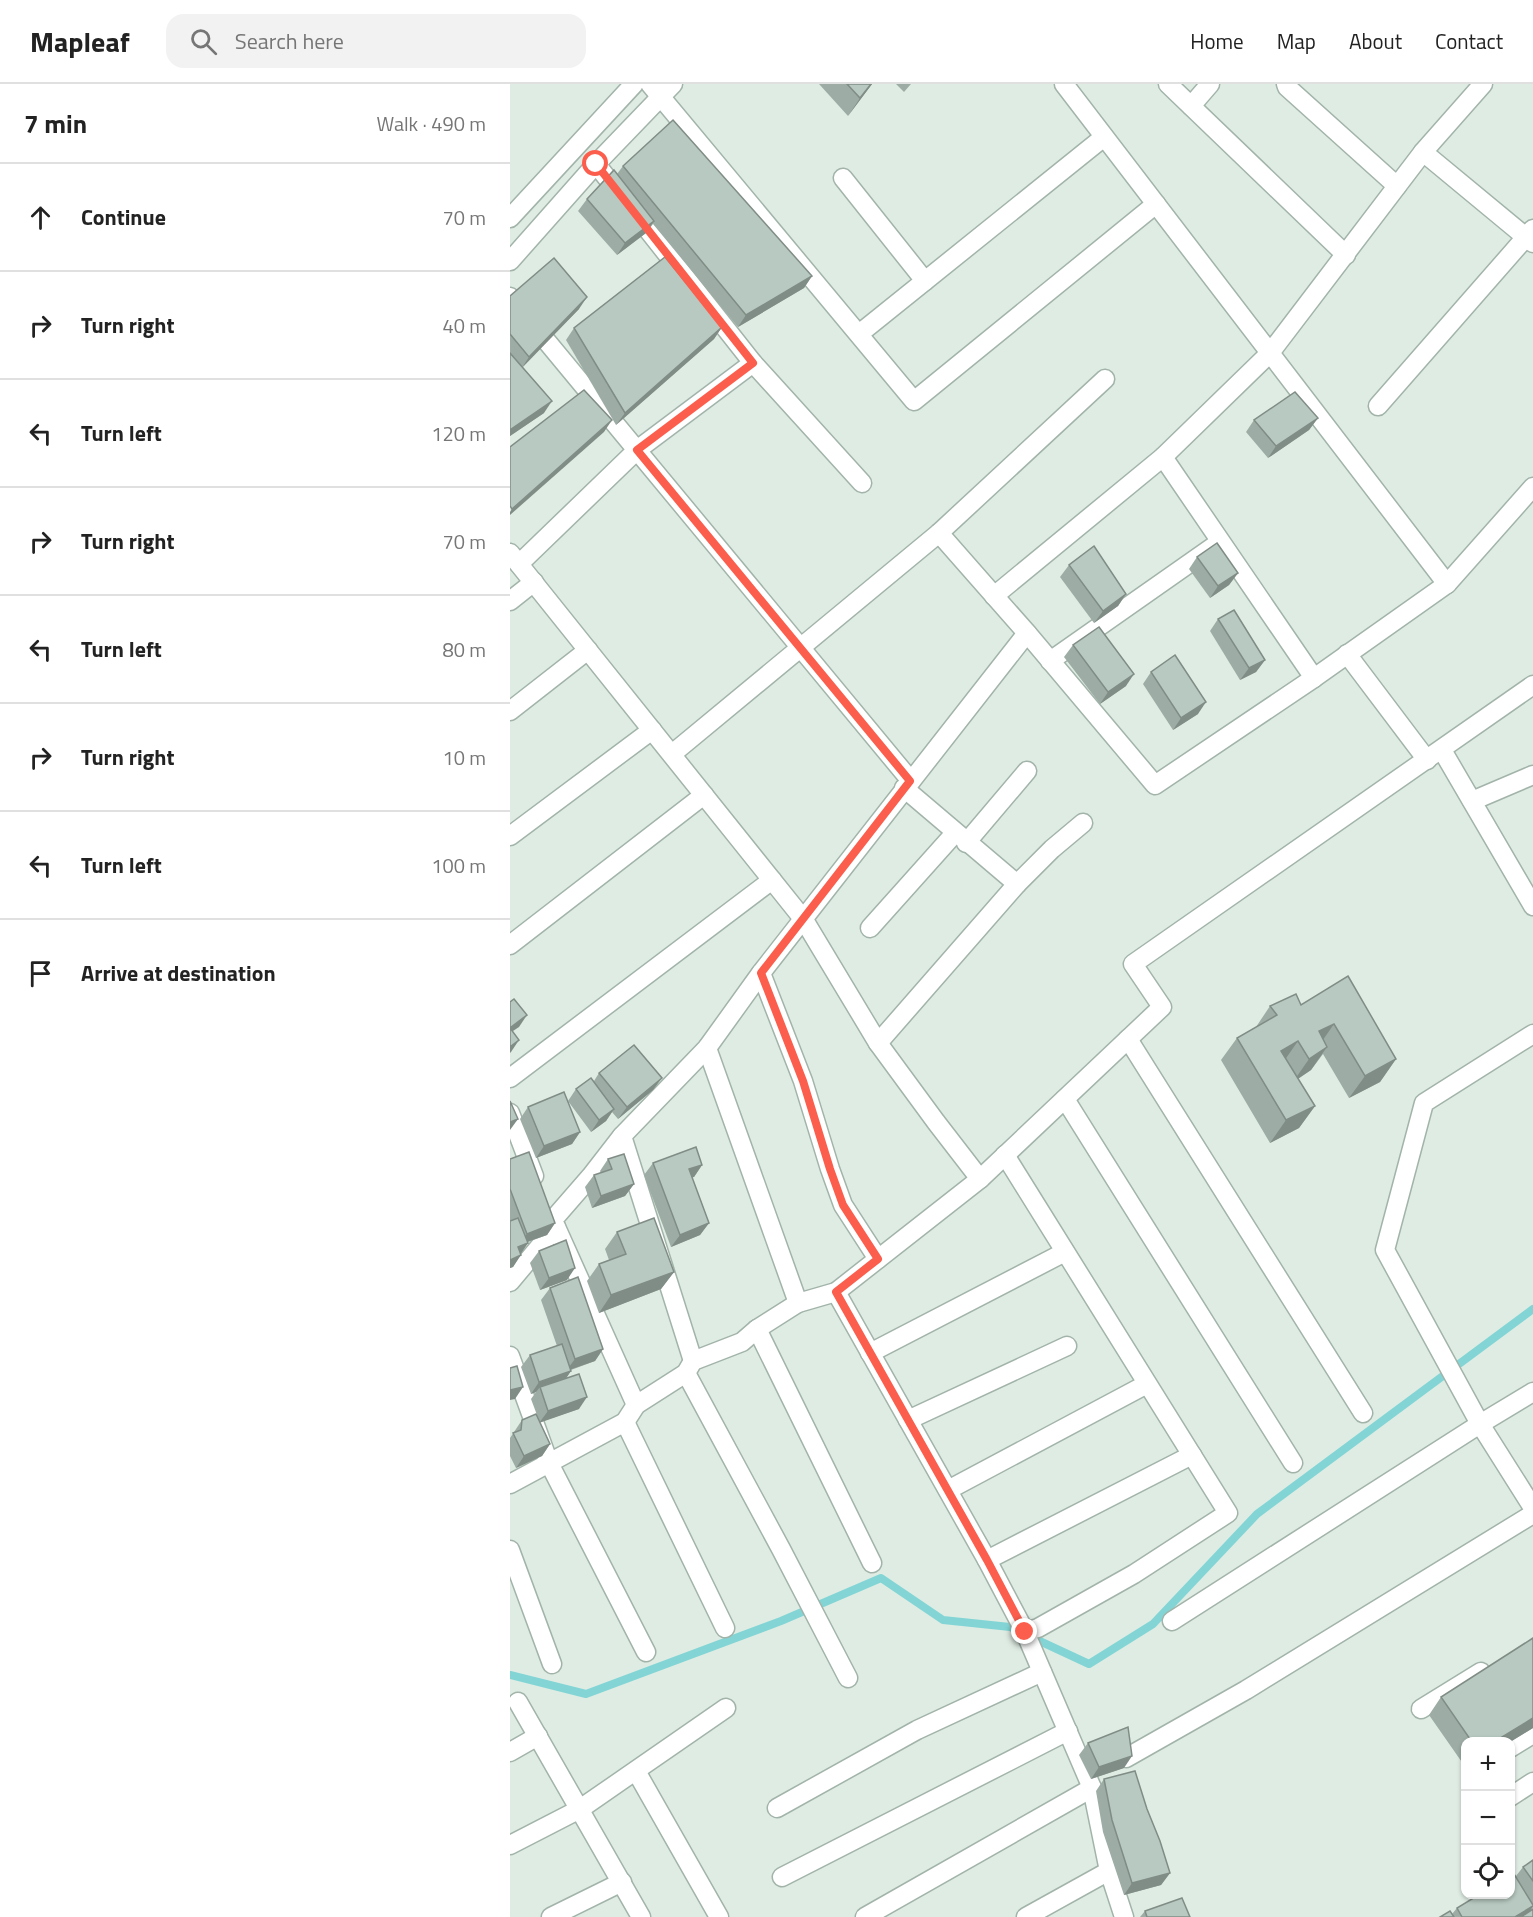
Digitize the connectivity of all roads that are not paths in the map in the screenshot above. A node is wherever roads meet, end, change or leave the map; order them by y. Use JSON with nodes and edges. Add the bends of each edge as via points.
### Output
{"nodes":[{"id":1,"x":634,"y":84,"type":"edge"},
{"id":2,"x":1064,"y":84,"type":"edge"},
{"id":3,"x":1168,"y":84,"type":"edge"},
{"id":4,"x":1210,"y":84,"type":"edge"},
{"id":5,"x":1286,"y":84,"type":"edge"},
{"id":6,"x":1483,"y":84,"type":"edge"},
{"id":7,"x":661,"y":88,"type":"edge"},
{"id":8,"x":1191,"y":106,"type":"junction"},
{"id":9,"x":1104,"y":137,"type":"junction"},
{"id":10,"x":1423,"y":152,"type":"junction"},
{"id":11,"x":596,"y":164,"type":"junction"},
{"id":12,"x":843,"y":178,"type":"dead end"},
{"id":13,"x":1397,"y":186,"type":"junction"},
{"id":14,"x":1156,"y":204,"type":"junction"},
{"id":15,"x":510,"y":218,"type":"edge"},
{"id":16,"x":1531,"y":237,"type":"edge"},
{"id":17,"x":1346,"y":255,"type":"junction"},
{"id":18,"x":510,"y":261,"type":"edge"},
{"id":19,"x":925,"y":281,"type":"junction"},
{"id":20,"x":510,"y":297,"type":"edge"},
{"id":21,"x":859,"y":334,"type":"junction"},
{"id":22,"x":1270,"y":353,"type":"junction"},
{"id":23,"x":753,"y":363,"type":"junction"},
{"id":24,"x":1105,"y":380,"type":"dead end"},
{"id":25,"x":1378,"y":406,"type":"dead end"},
{"id":26,"x":637,"y":450,"type":"junction"},
{"id":27,"x":1163,"y":457,"type":"junction"},
{"id":28,"x":862,"y":483,"type":"dead end"},
{"id":29,"x":1533,"y":488,"type":"edge"},
{"id":30,"x":939,"y":533,"type":"junction"},
{"id":31,"x":1221,"y":542,"type":"junction"},
{"id":32,"x":515,"y":559,"type":"edge"},
{"id":33,"x":534,"y":582,"type":"junction"},
{"id":34,"x":1447,"y":584,"type":"junction"},
{"id":35,"x":994,"y":596,"type":"junction"},
{"id":36,"x":510,"y":601,"type":"edge"},
{"id":37,"x":1027,"y":633,"type":"junction"},
{"id":38,"x":800,"y":648,"type":"junction"},
{"id":39,"x":588,"y":650,"type":"junction"},
{"id":40,"x":1347,"y":654,"type":"junction"},
{"id":41,"x":1050,"y":661,"type":"junction"},
{"id":42,"x":1314,"y":678,"type":"junction"},
{"id":43,"x":1533,"y":685,"type":"edge"},
{"id":44,"x":510,"y":711,"type":"edge"},
{"id":45,"x":652,"y":730,"type":"junction"},
{"id":46,"x":672,"y":754,"type":"junction"},
{"id":47,"x":1434,"y":755,"type":"junction"},
{"id":48,"x":1027,"y":771,"type":"dead end"},
{"id":49,"x":1533,"y":776,"type":"edge"},
{"id":50,"x":907,"y":785,"type":"junction"},
{"id":51,"x":704,"y":795,"type":"junction"},
{"id":52,"x":1472,"y":801,"type":"junction"},
{"id":53,"x":1083,"y":823,"type":"dead end"},
{"id":54,"x":510,"y":836,"type":"edge"},
{"id":55,"x":961,"y":838,"type":"junction"},
{"id":56,"x":1525,"y":874,"type":"edge"},
{"id":57,"x":772,"y":880,"type":"junction"},
{"id":58,"x":1017,"y":884,"type":"junction"},
{"id":59,"x":1533,"y":906,"type":"edge"},
{"id":60,"x":804,"y":920,"type":"junction"},
{"id":61,"x":870,"y":928,"type":"dead end"},
{"id":62,"x":510,"y":945,"type":"edge"},
{"id":63,"x":761,"y":973,"type":"junction"},
{"id":64,"x":1533,"y":1034,"type":"edge"},
{"id":65,"x":1128,"y":1039,"type":"junction"},
{"id":66,"x":878,"y":1043,"type":"junction"},
{"id":67,"x":707,"y":1048,"type":"junction"},
{"id":68,"x":510,"y":1078,"type":"edge"},
{"id":69,"x":1065,"y":1099,"type":"junction"},
{"id":70,"x":510,"y":1113,"type":"edge"},
{"id":71,"x":622,"y":1136,"type":"junction"},
{"id":72,"x":1005,"y":1155,"type":"junction"},
{"id":73,"x":980,"y":1179,"type":"junction"},
{"id":74,"x":553,"y":1225,"type":"junction"},
{"id":75,"x":1065,"y":1252,"type":"junction"},
{"id":76,"x":878,"y":1259,"type":"junction"},
{"id":77,"x":510,"y":1282,"type":"edge"},
{"id":78,"x":836,"y":1292,"type":"junction"},
{"id":79,"x":798,"y":1303,"type":"junction"},
{"id":80,"x":757,"y":1329,"type":"junction"},
{"id":81,"x":1067,"y":1346,"type":"dead end"},
{"id":82,"x":870,"y":1353,"type":"junction"},
{"id":83,"x":510,"y":1356,"type":"edge"},
{"id":84,"x":690,"y":1367,"type":"junction"},
{"id":85,"x":1147,"y":1384,"type":"junction"},
{"id":86,"x":1533,"y":1392,"type":"edge"},
{"id":87,"x":636,"y":1405,"type":"junction"},
{"id":88,"x":1363,"y":1413,"type":"dead end"},
{"id":89,"x":908,"y":1420,"type":"junction"},
{"id":90,"x":625,"y":1422,"type":"junction"},
{"id":91,"x":1480,"y":1424,"type":"junction"},
{"id":92,"x":1192,"y":1455,"type":"junction"},
{"id":93,"x":549,"y":1463,"type":"junction"},
{"id":94,"x":1293,"y":1463,"type":"dead end"},
{"id":95,"x":510,"y":1484,"type":"edge"},
{"id":96,"x":948,"y":1490,"type":"junction"},
{"id":97,"x":1533,"y":1508,"type":"edge"},
{"id":98,"x":1533,"y":1514,"type":"edge"},
{"id":99,"x":510,"y":1550,"type":"edge"},
{"id":100,"x":987,"y":1560,"type":"junction"},
{"id":101,"x":872,"y":1563,"type":"dead end"},
{"id":102,"x":1172,"y":1621,"type":"dead end"},
{"id":103,"x":725,"y":1628,"type":"dead end"},
{"id":104,"x":1027,"y":1638,"type":"junction"},
{"id":105,"x":646,"y":1652,"type":"dead end"},
{"id":106,"x":552,"y":1664,"type":"dead end"},
{"id":107,"x":1492,"y":1665,"type":"edge"},
{"id":108,"x":1042,"y":1672,"type":"junction"},
{"id":109,"x":848,"y":1678,"type":"dead end"},
{"id":110,"x":518,"y":1702,"type":"dead end"},
{"id":111,"x":726,"y":1708,"type":"dead end"},
{"id":112,"x":1421,"y":1709,"type":"dead end"},
{"id":113,"x":1068,"y":1731,"type":"junction"},
{"id":114,"x":1533,"y":1734,"type":"edge"},
{"id":115,"x":538,"y":1736,"type":"junction"},
{"id":116,"x":1515,"y":1745,"type":"edge"},
{"id":117,"x":510,"y":1752,"type":"edge"},
{"id":118,"x":1126,"y":1758,"type":"edge"},
{"id":119,"x":636,"y":1771,"type":"junction"},
{"id":120,"x":1533,"y":1782,"type":"edge"},
{"id":121,"x":1092,"y":1788,"type":"junction"},
{"id":122,"x":1515,"y":1794,"type":"edge"},
{"id":123,"x":777,"y":1808,"type":"dead end"},
{"id":124,"x":580,"y":1809,"type":"junction"},
{"id":125,"x":510,"y":1845,"type":"edge"},
{"id":126,"x":1108,"y":1871,"type":"junction"},
{"id":127,"x":782,"y":1877,"type":"dead end"},
{"id":128,"x":621,"y":1882,"type":"junction"},
{"id":129,"x":551,"y":1917,"type":"edge"},
{"id":130,"x":642,"y":1917,"type":"edge"},
{"id":131,"x":719,"y":1917,"type":"edge"},
{"id":132,"x":865,"y":1917,"type":"edge"},
{"id":133,"x":1026,"y":1917,"type":"edge"},
{"id":134,"x":1124,"y":1917,"type":"edge"}],
"edges":[{"from":1,"to":15,"type":"street"},
{"from":2,"to":9,"type":"street"},
{"from":3,"to":8,"type":"street"},
{"from":4,"to":8,"type":"street"},
{"from":5,"to":13,"type":"street"},
{"from":6,"to":10,"type":"street"},
{"from":7,"to":11,"type":"street"},
{"from":7,"to":21,"type":"street"},
{"from":8,"to":17,"type":"street"},
{"from":9,"to":14,"type":"street"},
{"from":9,"to":19,"type":"street"},
{"from":10,"to":13,"type":"street"},
{"from":10,"to":16,"type":"street"},
{"from":11,"to":18,"type":"street"},
{"from":11,"to":23,"type":"street"},
{"from":12,"to":19,"type":"street"},
{"from":13,"to":17,"type":"street"},
{"from":14,"to":21,"type":"street","via":[[914,401]]},
{"from":14,"to":22,"type":"street"},
{"from":16,"to":25,"type":"street"},
{"from":17,"to":22,"type":"street"},
{"from":19,"to":21,"type":"street"},
{"from":20,"to":26,"type":"street"},
{"from":22,"to":27,"type":"street"},
{"from":22,"to":34,"type":"street"},
{"from":23,"to":26,"type":"street"},
{"from":23,"to":28,"type":"street"},
{"from":24,"to":30,"type":"street"},
{"from":26,"to":32,"type":"street"},
{"from":26,"to":38,"type":"street"},
{"from":27,"to":31,"type":"street"},
{"from":27,"to":35,"type":"street"},
{"from":29,"to":34,"type":"street"},
{"from":30,"to":35,"type":"street"},
{"from":30,"to":38,"type":"street"},
{"from":31,"to":41,"type":"street"},
{"from":31,"to":42,"type":"street"},
{"from":32,"to":33,"type":"street"},
{"from":33,"to":36,"type":"street"},
{"from":33,"to":39,"type":"street"},
{"from":34,"to":40,"type":"street"},
{"from":35,"to":37,"type":"street"},
{"from":37,"to":41,"type":"street"},
{"from":37,"to":50,"type":"street"},
{"from":38,"to":46,"type":"street"},
{"from":38,"to":50,"type":"street"},
{"from":39,"to":44,"type":"street"},
{"from":39,"to":45,"type":"street"},
{"from":40,"to":42,"type":"street"},
{"from":40,"to":47,"type":"street"},
{"from":41,"to":42,"type":"street","via":[[1155,785]]},
{"from":43,"to":47,"type":"street"},
{"from":45,"to":46,"type":"street"},
{"from":45,"to":54,"type":"street"},
{"from":46,"to":51,"type":"street"},
{"from":47,"to":52,"type":"street"},
{"from":47,"to":65,"type":"street","via":[[1133,964],[1162,1007]]},
{"from":48,"to":55,"type":"street"},
{"from":49,"to":52,"type":"street"},
{"from":50,"to":55,"type":"street"},
{"from":50,"to":60,"type":"street"},
{"from":51,"to":57,"type":"street"},
{"from":51,"to":62,"type":"street"},
{"from":52,"to":56,"type":"street"},
{"from":53,"to":58,"type":"street"},
{"from":55,"to":58,"type":"street"},
{"from":55,"to":61,"type":"street"},
{"from":56,"to":59,"type":"street"},
{"from":57,"to":60,"type":"street"},
{"from":57,"to":68,"type":"street"},
{"from":58,"to":66,"type":"street"},
{"from":60,"to":63,"type":"street"},
{"from":60,"to":66,"type":"street"},
{"from":63,"to":67,"type":"street"},
{"from":63,"to":76,"type":"street","via":[[803,1081],[843,1205]]},
{"from":64,"to":91,"type":"street","via":[[1424,1103],[1385,1250]]},
{"from":65,"to":69,"type":"street"},
{"from":65,"to":88,"type":"street"},
{"from":66,"to":73,"type":"street"},
{"from":67,"to":71,"type":"street"},
{"from":67,"to":79,"type":"street"},
{"from":69,"to":72,"type":"street"},
{"from":69,"to":94,"type":"street"},
{"from":70,"to":74,"type":"street"},
{"from":71,"to":74,"type":"street"},
{"from":71,"to":84,"type":"street"},
{"from":72,"to":73,"type":"street"},
{"from":72,"to":75,"type":"street"},
{"from":73,"to":76,"type":"street"},
{"from":74,"to":77,"type":"street"},
{"from":74,"to":87,"type":"street"},
{"from":75,"to":82,"type":"street"},
{"from":75,"to":85,"type":"street"},
{"from":76,"to":78,"type":"street"},
{"from":78,"to":79,"type":"street"},
{"from":78,"to":82,"type":"street"},
{"from":79,"to":80,"type":"street"},
{"from":80,"to":84,"type":"street","via":[[742,1342]]},
{"from":80,"to":101,"type":"street"},
{"from":81,"to":89,"type":"street"},
{"from":82,"to":89,"type":"street"},
{"from":83,"to":93,"type":"street"},
{"from":84,"to":87,"type":"street"},
{"from":84,"to":109,"type":"street"},
{"from":85,"to":92,"type":"street"},
{"from":85,"to":96,"type":"street"},
{"from":86,"to":91,"type":"street"},
{"from":87,"to":90,"type":"street"},
{"from":89,"to":96,"type":"street"},
{"from":90,"to":93,"type":"street"},
{"from":90,"to":103,"type":"street"},
{"from":91,"to":97,"type":"street"},
{"from":91,"to":102,"type":"street"},
{"from":92,"to":100,"type":"street"},
{"from":92,"to":104,"type":"street","via":[[1228,1513]]},
{"from":93,"to":95,"type":"street"},
{"from":93,"to":105,"type":"street"},
{"from":96,"to":100,"type":"street"},
{"from":98,"to":118,"type":"street","via":[[1246,1690]]},
{"from":99,"to":106,"type":"street"},
{"from":100,"to":104,"type":"street"},
{"from":104,"to":108,"type":"street"},
{"from":107,"to":112,"type":"street"},
{"from":108,"to":113,"type":"street"},
{"from":108,"to":123,"type":"street","via":[[917,1730]]},
{"from":110,"to":115,"type":"street"},
{"from":111,"to":119,"type":"street"},
{"from":113,"to":121,"type":"street"},
{"from":113,"to":127,"type":"street"},
{"from":114,"to":116,"type":"street"},
{"from":115,"to":117,"type":"street"},
{"from":115,"to":124,"type":"street"},
{"from":119,"to":124,"type":"street"},
{"from":119,"to":131,"type":"street"},
{"from":120,"to":122,"type":"street"},
{"from":121,"to":126,"type":"street"},
{"from":121,"to":132,"type":"street"},
{"from":124,"to":125,"type":"street"},
{"from":124,"to":128,"type":"street"},
{"from":126,"to":133,"type":"street"},
{"from":126,"to":134,"type":"street"},
{"from":128,"to":129,"type":"street"},
{"from":128,"to":130,"type":"street"}]}
